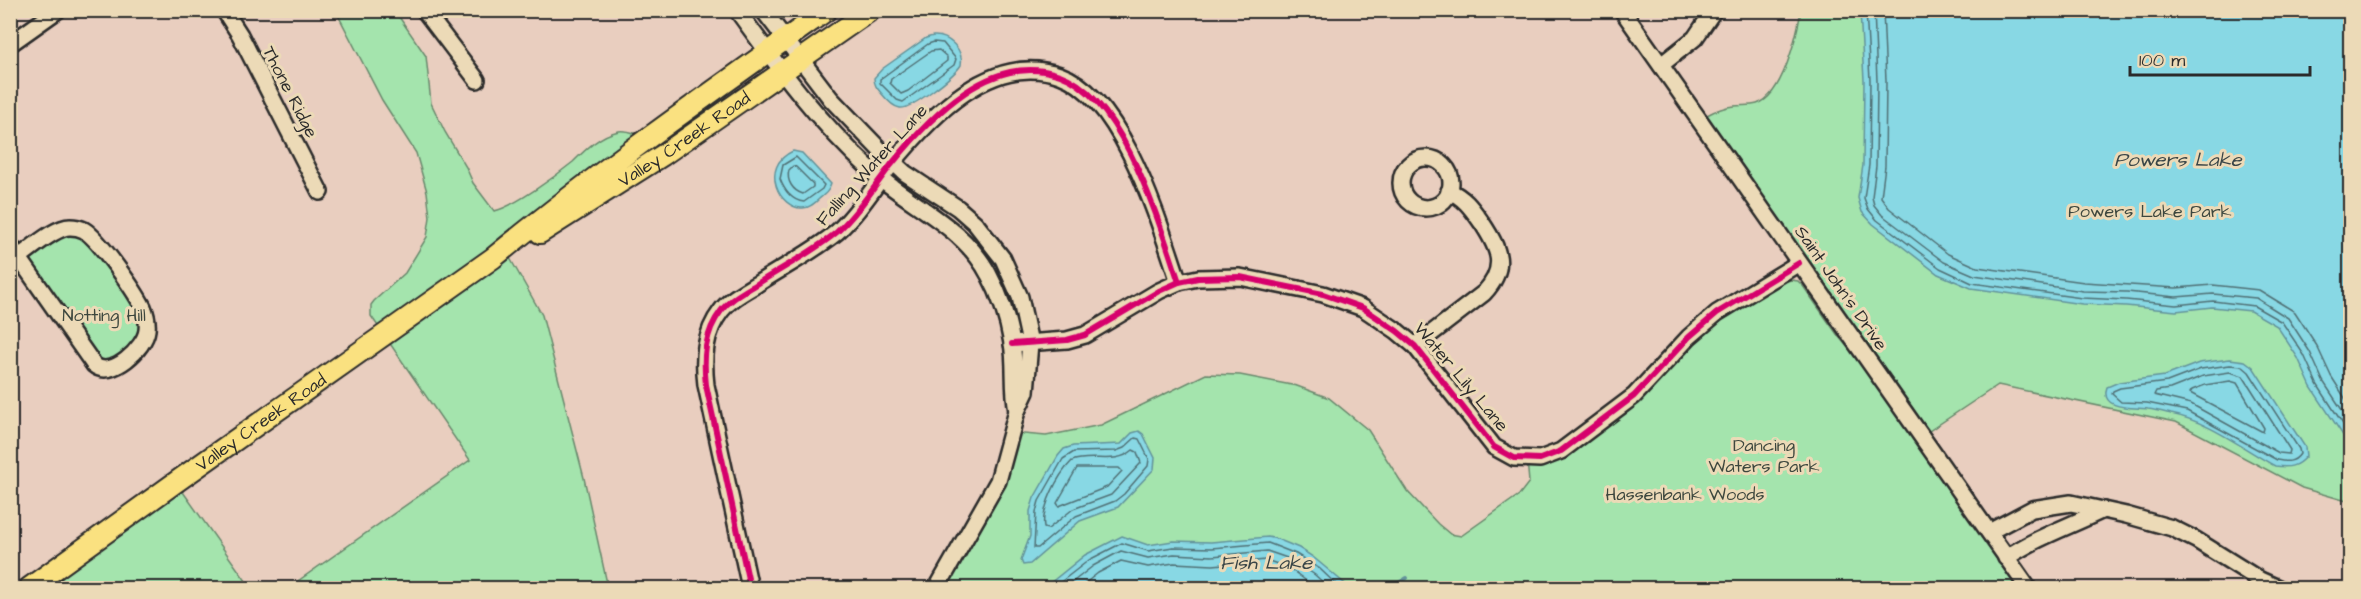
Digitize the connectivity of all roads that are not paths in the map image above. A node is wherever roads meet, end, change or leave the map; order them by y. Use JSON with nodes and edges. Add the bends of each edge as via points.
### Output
{"nodes":[{"id":1,"x":58,"y":10,"type":"edge"},
{"id":2,"x":224,"y":10,"type":"edge"},
{"id":3,"x":424,"y":10,"type":"edge"},
{"id":4,"x":737,"y":10,"type":"edge"},
{"id":5,"x":763,"y":10,"type":"edge"},
{"id":6,"x":827,"y":10,"type":"edge"},
{"id":7,"x":871,"y":10,"type":"edge"},
{"id":8,"x":1622,"y":10,"type":"edge"},
{"id":9,"x":1714,"y":10,"type":"edge"},
{"id":10,"x":785,"y":40,"type":"junction"},
{"id":11,"x":10,"y":44,"type":"edge"},
{"id":12,"x":767,"y":52,"type":"junction"},
{"id":13,"x":800,"y":60,"type":"junction"},
{"id":14,"x":1661,"y":65,"type":"junction"},
{"id":15,"x":782,"y":73,"type":"junction"},
{"id":16,"x":477,"y":80,"type":"dead end"},
{"id":17,"x":893,"y":163,"type":"junction"},
{"id":18,"x":881,"y":179,"type":"junction"},
{"id":19,"x":1449,"y":191,"type":"dead end"},
{"id":20,"x":320,"y":192,"type":"dead end"},
{"id":21,"x":15,"y":251,"type":"edge"},
{"id":22,"x":492,"y":258,"type":"junction"},
{"id":23,"x":1799,"y":263,"type":"junction"},
{"id":24,"x":1179,"y":282,"type":"junction"},
{"id":25,"x":1030,"y":343,"type":"junction"},
{"id":26,"x":1012,"y":344,"type":"junction"},
{"id":27,"x":1414,"y":346,"type":"junction"},
{"id":28,"x":1017,"y":411,"type":"junction"},
{"id":29,"x":2103,"y":510,"type":"junction"},
{"id":30,"x":1989,"y":532,"type":"junction"},
{"id":31,"x":2006,"y":558,"type":"junction"},
{"id":32,"x":29,"y":588,"type":"edge"},
{"id":33,"x":750,"y":588,"type":"edge"},
{"id":34,"x":937,"y":588,"type":"edge"},
{"id":35,"x":2028,"y":588,"type":"edge"},
{"id":36,"x":2278,"y":588,"type":"edge"}],
"edges":[{"from":1,"to":11,"type":"street"},
{"from":2,"to":20,"type":"street","name":"Thone Ridge"},
{"from":3,"to":16,"type":"street"},
{"from":4,"to":12,"type":"street"},
{"from":5,"to":10,"type":"street"},
{"from":6,"to":10,"type":"main road","name":"Valley Creek Road"},
{"from":7,"to":13,"type":"main road","name":"Valley Creek Road"},
{"from":8,"to":14,"type":"street","name":"Saint John's Drive"},
{"from":9,"to":14,"type":"street","via":[[1695,38]]},
{"from":10,"to":12,"type":"main road","name":"Valley Creek Road"},
{"from":10,"to":13,"type":"street"},
{"from":12,"to":15,"type":"street"},
{"from":12,"to":22,"type":"main road","name":"Valley Creek Road","via":[[583,186]]},
{"from":13,"to":15,"type":"main road","name":"Valley Creek Road"},
{"from":13,"to":17,"type":"street","via":[[849,119]]},
{"from":14,"to":23,"type":"street","name":"Saint John's Drive"},
{"from":15,"to":18,"type":"street","via":[[831,131]]},
{"from":15,"to":22,"type":"main road","name":"Valley Creek Road","via":[[622,182]]},
{"from":17,"to":18,"type":"street","name":"Falling Water Lane"},
{"from":17,"to":24,"type":"street","name":"Falling Water Lane","via":[[929,121],[987,80],[1023,71],[1061,75],[1092,95],[1119,133],[1151,201]]},
{"from":17,"to":25,"type":"street","via":[[958,208],[991,242],[1020,297]]},
{"from":18,"to":26,"type":"street","via":[[944,223],[976,254],[995,287]]},
{"from":18,"to":33,"type":"street","name":"Falling Water Lane","via":[[837,231],[731,301],[709,334],[704,365],[706,385]]},
{"from":19,"to":27,"type":"street","via":[[1467,202],[1493,240],[1499,262],[1497,273],[1484,293]]},
{"from":21,"to":21,"type":"street","via":[[97,368],[113,368],[141,348],[147,323],[141,304],[97,242],[83,230],[58,230]]},
{"from":22,"to":32,"type":"main road","name":"Valley Creek Road"},
{"from":23,"to":27,"type":"street","name":"Water Lily Lane","via":[[1717,313],[1634,396],[1561,451],[1540,459],[1514,458],[1494,447]]},
{"from":23,"to":30,"type":"street","name":"Saint John's Drive"},
{"from":24,"to":25,"type":"street","name":"Water Lily Lane","via":[[1085,335]]},
{"from":24,"to":27,"type":"street","name":"Water Lily Lane","via":[[1240,278],[1323,294],[1372,313]]},
{"from":25,"to":26,"type":"street","name":"Water Lily Lane"},
{"from":25,"to":28,"type":"street","via":[[1026,392]]},
{"from":26,"to":28,"type":"street"},
{"from":28,"to":34,"type":"street","via":[[998,481]]},
{"from":29,"to":30,"type":"street","via":[[2071,503],[2053,504],[2032,509]]},
{"from":29,"to":31,"type":"street","via":[[2028,543]]},
{"from":29,"to":36,"type":"street","via":[[2172,528]]},
{"from":30,"to":31,"type":"street","name":"Saint John's Drive"},
{"from":31,"to":35,"type":"street","name":"Saint John's Drive"}]}
